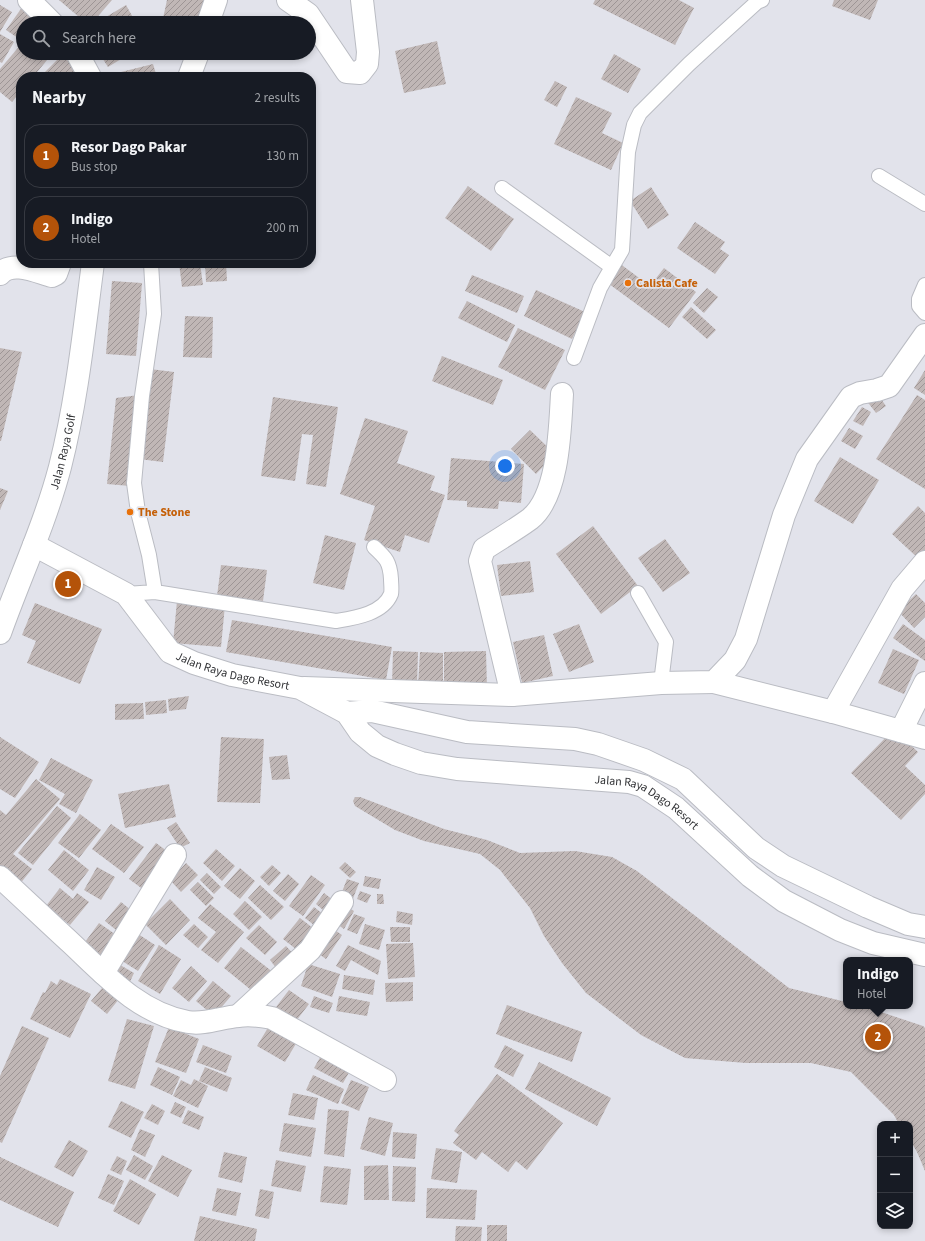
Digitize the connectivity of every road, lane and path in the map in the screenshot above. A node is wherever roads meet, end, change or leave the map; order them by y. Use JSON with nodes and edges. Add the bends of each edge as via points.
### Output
{"nodes":[{"id":1,"x":29,"y":0,"type":"edge"},
{"id":2,"x":288,"y":0,"type":"edge"},
{"id":3,"x":362,"y":0,"type":"edge"},
{"id":4,"x":762,"y":0,"type":"edge"},
{"id":5,"x":222,"y":1,"type":"edge"},
{"id":6,"x":45,"y":16,"type":"edge"},
{"id":7,"x":212,"y":16,"type":"edge"},
{"id":8,"x":309,"y":16,"type":"edge"},
{"id":9,"x":316,"y":26,"type":"edge"},
{"id":10,"x":81,"y":60,"type":"edge"},
{"id":11,"x":196,"y":60,"type":"edge"},
{"id":12,"x":87,"y":72,"type":"edge"},
{"id":13,"x":192,"y":72,"type":"edge"},
{"id":14,"x":880,"y":176,"type":"dead end"},
{"id":15,"x":502,"y":188,"type":"dead end"},
{"id":16,"x":925,"y":204,"type":"edge"},
{"id":17,"x":16,"y":267,"type":"edge"},
{"id":18,"x":612,"y":267,"type":"junction"},
{"id":19,"x":22,"y":268,"type":"edge"},
{"id":20,"x":58,"y":268,"type":"edge"},
{"id":21,"x":92,"y":268,"type":"edge"},
{"id":22,"x":151,"y":268,"type":"edge"},
{"id":23,"x":0,"y":274,"type":"edge"},
{"id":24,"x":925,"y":285,"type":"edge"},
{"id":25,"x":925,"y":313,"type":"edge"},
{"id":26,"x":925,"y":335,"type":"edge"},
{"id":27,"x":574,"y":358,"type":"dead end"},
{"id":28,"x":918,"y":360,"type":"edge"},
{"id":29,"x":562,"y":394,"type":"dead end"},
{"id":30,"x":34,"y":545,"type":"junction"},
{"id":31,"x":374,"y":547,"type":"dead end"},
{"id":32,"x":925,"y":562,"type":"edge"},
{"id":33,"x":155,"y":592,"type":"junction"},
{"id":34,"x":638,"y":593,"type":"dead end"},
{"id":35,"x":126,"y":594,"type":"junction"},
{"id":36,"x":0,"y":633,"type":"edge"},
{"id":37,"x":714,"y":682,"type":"junction"},
{"id":38,"x":661,"y":683,"type":"junction"},
{"id":39,"x":925,"y":684,"type":"edge"},
{"id":40,"x":300,"y":688,"type":"junction"},
{"id":41,"x":512,"y":695,"type":"junction"},
{"id":42,"x":833,"y":712,"type":"junction"},
{"id":43,"x":348,"y":713,"type":"junction"},
{"id":44,"x":901,"y":731,"type":"junction"},
{"id":45,"x":925,"y":738,"type":"edge"},
{"id":46,"x":175,"y":855,"type":"dead end"},
{"id":47,"x":0,"y":877,"type":"edge"},
{"id":48,"x":342,"y":902,"type":"dead end"},
{"id":49,"x":925,"y":927,"type":"edge"},
{"id":50,"x":925,"y":955,"type":"edge"},
{"id":51,"x":102,"y":973,"type":"junction"},
{"id":52,"x":238,"y":1016,"type":"junction"},
{"id":53,"x":385,"y":1080,"type":"dead end"}],
"edges":[{"from":1,"to":6,"type":"street"},
{"from":2,"to":8,"type":"street"},
{"from":3,"to":9,"type":"street","via":[[368,52],[367,64],[360,73],[347,72]]},
{"from":4,"to":18,"type":"lane","via":[[689,64],[640,113],[634,125],[628,152],[622,250]]},
{"from":5,"to":7,"type":"street"},
{"from":10,"to":12,"type":"street"},
{"from":11,"to":13,"type":"street"},
{"from":14,"to":16,"type":"lane"},
{"from":15,"to":18,"type":"lane"},
{"from":17,"to":23,"type":"street","via":[[4,270]]},
{"from":18,"to":27,"type":"lane","via":[[598,292]]},
{"from":19,"to":20,"type":"street","via":[[52,276]]},
{"from":21,"to":30,"type":"street","name":"Jalan Raya Golf","via":[[81,359],[60,466]]},
{"from":22,"to":33,"type":"lane","via":[[154,314],[142,396],[134,483]]},
{"from":24,"to":25,"type":"lane","via":[[919,299],[919,306]]},
{"from":26,"to":28,"type":"street"},
{"from":28,"to":37,"type":"street","via":[[889,386],[851,397],[807,460],[784,516],[746,639],[735,660]]},
{"from":29,"to":41,"type":"street","via":[[556,468],[544,500],[531,518],[484,549],[480,561]]},
{"from":30,"to":35,"type":"street","name":"Jalan Raya Dago Resort"},
{"from":30,"to":36,"type":"street","name":"Jalan Raya Golf"},
{"from":31,"to":33,"type":"lane","via":[[385,558],[390,569],[392,593],[372,611],[356,618],[336,620]]},
{"from":32,"to":42,"type":"street","via":[[902,589]]},
{"from":33,"to":35,"type":"lane"},
{"from":34,"to":38,"type":"lane","via":[[666,642]]},
{"from":35,"to":40,"type":"street","name":"Jalan Raya Dago Resort","via":[[170,652],[232,675]]},
{"from":37,"to":38,"type":"street"},
{"from":37,"to":42,"type":"street"},
{"from":38,"to":41,"type":"street"},
{"from":39,"to":44,"type":"street"},
{"from":40,"to":41,"type":"street"},
{"from":40,"to":43,"type":"street","name":"Jalan Raya Dago Resort"},
{"from":42,"to":44,"type":"street"},
{"from":43,"to":49,"type":"street","via":[[372,711],[467,732],[575,739],[644,760],[683,779],[756,848],[782,866],[868,907],[908,924]]},
{"from":43,"to":50,"type":"street","name":"Jalan Raya Dago Resort","via":[[360,732],[377,746],[421,763],[507,774],[629,782],[643,786],[676,808],[750,876],[784,900],[846,933],[873,943]]},
{"from":44,"to":45,"type":"street"},
{"from":46,"to":51,"type":"street"},
{"from":47,"to":51,"type":"street"},
{"from":48,"to":52,"type":"street","via":[[310,950]]},
{"from":51,"to":52,"type":"street","via":[[138,1001],[168,1017],[189,1022]]},
{"from":52,"to":53,"type":"street","via":[[257,1015],[272,1018]]}]}
